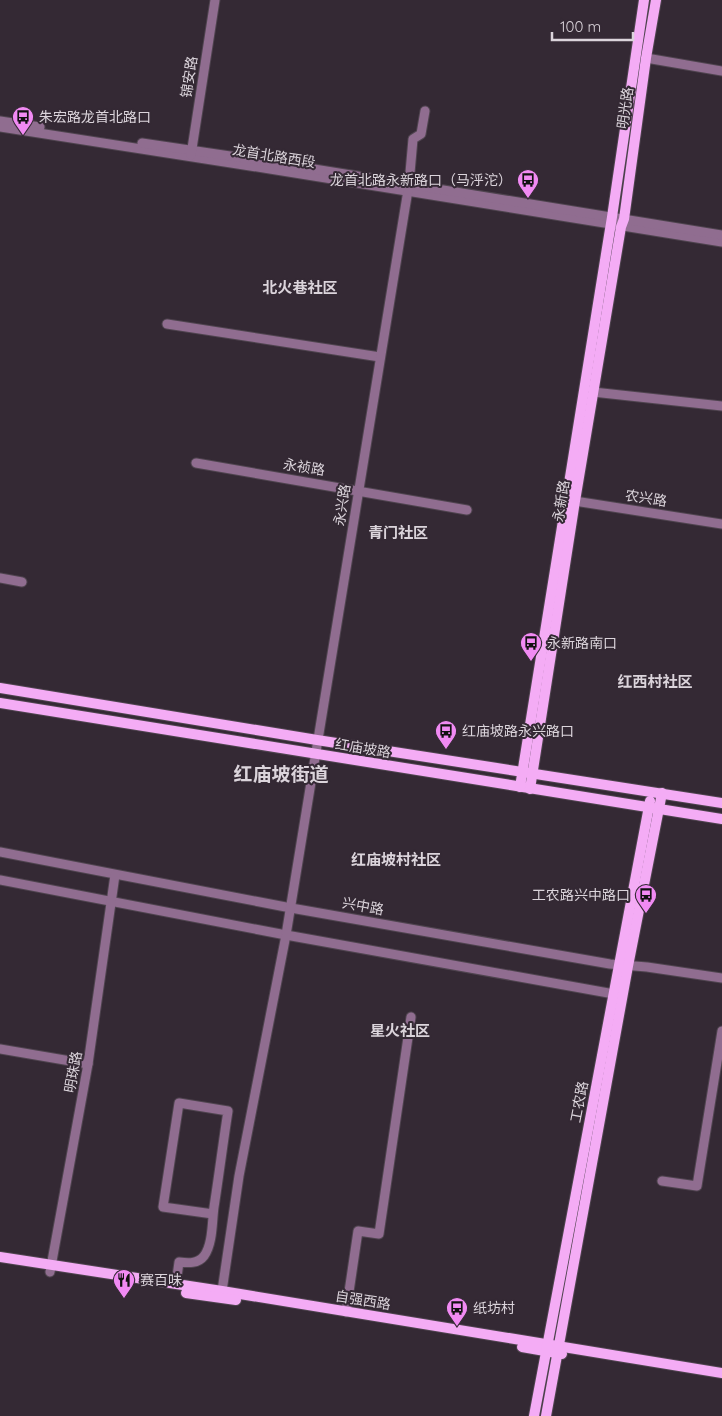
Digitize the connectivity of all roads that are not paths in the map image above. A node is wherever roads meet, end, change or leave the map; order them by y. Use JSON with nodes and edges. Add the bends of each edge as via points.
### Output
{"nodes":[{"id":1,"x":215,"y":0,"type":"edge"},
{"id":2,"x":644,"y":0,"type":"edge"},
{"id":3,"x":656,"y":0,"type":"edge"},
{"id":4,"x":646,"y":58,"type":"junction"},
{"id":5,"x":722,"y":71,"type":"edge"},
{"id":6,"x":425,"y":111,"type":"dead end"},
{"id":7,"x":0,"y":121,"type":"edge"},
{"id":8,"x":0,"y":127,"type":"edge"},
{"id":9,"x":191,"y":154,"type":"junction"},
{"id":10,"x":408,"y":188,"type":"junction"},
{"id":11,"x":611,"y":221,"type":"junction"},
{"id":12,"x":623,"y":223,"type":"junction"},
{"id":13,"x":722,"y":235,"type":"edge"},
{"id":14,"x":722,"y":242,"type":"edge"},
{"id":15,"x":167,"y":324,"type":"dead end"},
{"id":16,"x":380,"y":357,"type":"junction"},
{"id":17,"x":593,"y":392,"type":"junction"},
{"id":18,"x":722,"y":406,"type":"edge"},
{"id":19,"x":196,"y":463,"type":"dead end"},
{"id":20,"x":358,"y":490,"type":"junction"},
{"id":21,"x":570,"y":500,"type":"junction"},
{"id":22,"x":467,"y":510,"type":"dead end"},
{"id":23,"x":722,"y":524,"type":"edge"},
{"id":24,"x":0,"y":578,"type":"edge"},
{"id":25,"x":22,"y":582,"type":"dead end"},
{"id":26,"x":0,"y":688,"type":"edge"},
{"id":27,"x":0,"y":703,"type":"edge"},
{"id":28,"x":317,"y":740,"type":"junction"},
{"id":29,"x":315,"y":754,"type":"junction"},
{"id":30,"x":528,"y":774,"type":"junction"},
{"id":31,"x":525,"y":788,"type":"junction"},
{"id":32,"x":658,"y":793,"type":"junction"},
{"id":33,"x":722,"y":803,"type":"edge"},
{"id":34,"x":654,"y":808,"type":"junction"},
{"id":35,"x":722,"y":819,"type":"edge"},
{"id":36,"x":0,"y":852,"type":"edge"},
{"id":37,"x":116,"y":875,"type":"junction"},
{"id":38,"x":0,"y":880,"type":"edge"},
{"id":39,"x":111,"y":901,"type":"junction"},
{"id":40,"x":291,"y":908,"type":"junction"},
{"id":41,"x":286,"y":935,"type":"junction"},
{"id":42,"x":623,"y":965,"type":"junction"},
{"id":43,"x":722,"y":978,"type":"edge"},
{"id":44,"x":614,"y":994,"type":"junction"},
{"id":45,"x":411,"y":1017,"type":"dead end"},
{"id":46,"x":722,"y":1031,"type":"edge"},
{"id":47,"x":0,"y":1049,"type":"edge"},
{"id":48,"x":88,"y":1064,"type":"junction"},
{"id":49,"x":662,"y":1181,"type":"dead end"},
{"id":50,"x":213,"y":1214,"type":"junction"},
{"id":51,"x":0,"y":1258,"type":"edge"},
{"id":52,"x":0,"y":1264,"type":"edge"},
{"id":53,"x":51,"y":1269,"type":"junction"},
{"id":54,"x":176,"y":1284,"type":"junction"},
{"id":55,"x":222,"y":1291,"type":"junction"},
{"id":56,"x":346,"y":1312,"type":"junction"},
{"id":57,"x":552,"y":1349,"type":"junction"},
{"id":58,"x":722,"y":1372,"type":"edge"},
{"id":59,"x":722,"y":1379,"type":"edge"},
{"id":60,"x":534,"y":1416,"type":"edge"},
{"id":61,"x":546,"y":1416,"type":"edge"}],
"edges":[{"from":1,"to":9,"type":"street","name":"锦安路"},
{"from":2,"to":11,"type":"main road","name":"明光路"},
{"from":3,"to":4,"type":"main road","name":"明光路"},
{"from":4,"to":5,"type":"street"},
{"from":4,"to":12,"type":"main road","name":"明光路"},
{"from":6,"to":10,"type":"street","name":"永兴路","via":[[421,134],[414,139]]},
{"from":7,"to":9,"type":"street","name":"龙首北路西段"},
{"from":8,"to":9,"type":"street","name":"龙首北路西段"},
{"from":9,"to":10,"type":"street","name":"龙首北路西段"},
{"from":10,"to":11,"type":"street","name":"龙首北路西段"},
{"from":10,"to":16,"type":"street","name":"永兴路"},
{"from":11,"to":12,"type":"street","name":"龙首北路西段"},
{"from":11,"to":21,"type":"main road","name":"永新路"},
{"from":12,"to":13,"type":"street","name":"龙首北路西段"},
{"from":12,"to":14,"type":"street","name":"龙首北路西段"},
{"from":12,"to":17,"type":"main road","name":"永新路"},
{"from":15,"to":16,"type":"street"},
{"from":16,"to":20,"type":"street","name":"永兴路"},
{"from":17,"to":18,"type":"street"},
{"from":17,"to":21,"type":"main road","name":"永新路"},
{"from":19,"to":20,"type":"street","name":"永祯路"},
{"from":20,"to":22,"type":"street","name":"永祯路"},
{"from":20,"to":28,"type":"street","name":"永兴路"},
{"from":21,"to":23,"type":"street","name":"农兴路"},
{"from":21,"to":30,"type":"main road","name":"永新路"},
{"from":24,"to":25,"type":"street"},
{"from":26,"to":28,"type":"main road","name":"红庙坡路"},
{"from":27,"to":29,"type":"main road","name":"红庙坡路"},
{"from":28,"to":29,"type":"street","name":"永兴路"},
{"from":28,"to":30,"type":"main road","name":"红庙坡路"},
{"from":29,"to":31,"type":"main road","name":"红庙坡路"},
{"from":29,"to":40,"type":"street","name":"永兴路"},
{"from":30,"to":31,"type":"main road","name":"永新路"},
{"from":30,"to":32,"type":"main road","name":"红庙坡路"},
{"from":31,"to":34,"type":"main road","name":"红庙坡路"},
{"from":32,"to":33,"type":"main road","name":"红庙坡路"},
{"from":32,"to":34,"type":"main road","name":"工农路"},
{"from":34,"to":35,"type":"main road","name":"红庙坡路"},
{"from":34,"to":42,"type":"main road","name":"工农路"},
{"from":36,"to":37,"type":"street","name":"兴中路"},
{"from":37,"to":39,"type":"street","name":"明珠路"},
{"from":37,"to":40,"type":"street","name":"兴中路"},
{"from":38,"to":39,"type":"street"},
{"from":39,"to":41,"type":"street"},
{"from":39,"to":48,"type":"street","name":"明珠路"},
{"from":40,"to":41,"type":"street","name":"永兴路"},
{"from":40,"to":42,"type":"street","name":"兴中路"},
{"from":41,"to":44,"type":"street"},
{"from":41,"to":55,"type":"street","name":"永兴路","via":[[239,1176]]},
{"from":42,"to":43,"type":"street","name":"兴中路"},
{"from":42,"to":44,"type":"main road","name":"工农路"},
{"from":42,"to":57,"type":"main road","name":"工农路"},
{"from":44,"to":57,"type":"main road","name":"工农路"},
{"from":45,"to":56,"type":"street","via":[[379,1234],[358,1231]]},
{"from":46,"to":49,"type":"street","via":[[696,1186]]},
{"from":47,"to":48,"type":"street"},
{"from":48,"to":53,"type":"street","name":"明珠路"},
{"from":50,"to":50,"type":"street","via":[[228,1111],[179,1103],[162,1207]]},
{"from":50,"to":54,"type":"street","via":[[205,1255],[194,1262],[179,1262]]},
{"from":51,"to":53,"type":"main road","name":"自强西路"},
{"from":52,"to":53,"type":"main road","name":"自强西路"},
{"from":53,"to":54,"type":"main road","name":"自强西路"},
{"from":53,"to":57,"type":"main road","name":"自强西路"},
{"from":54,"to":55,"type":"main road","name":"自强西路"},
{"from":55,"to":56,"type":"main road","name":"自强西路"},
{"from":56,"to":57,"type":"main road","name":"自强西路"},
{"from":57,"to":58,"type":"main road","name":"自强西路"},
{"from":57,"to":59,"type":"main road","name":"自强西路"},
{"from":57,"to":60,"type":"main road","name":"工农路"},
{"from":57,"to":61,"type":"main road","name":"工农路"}]}
